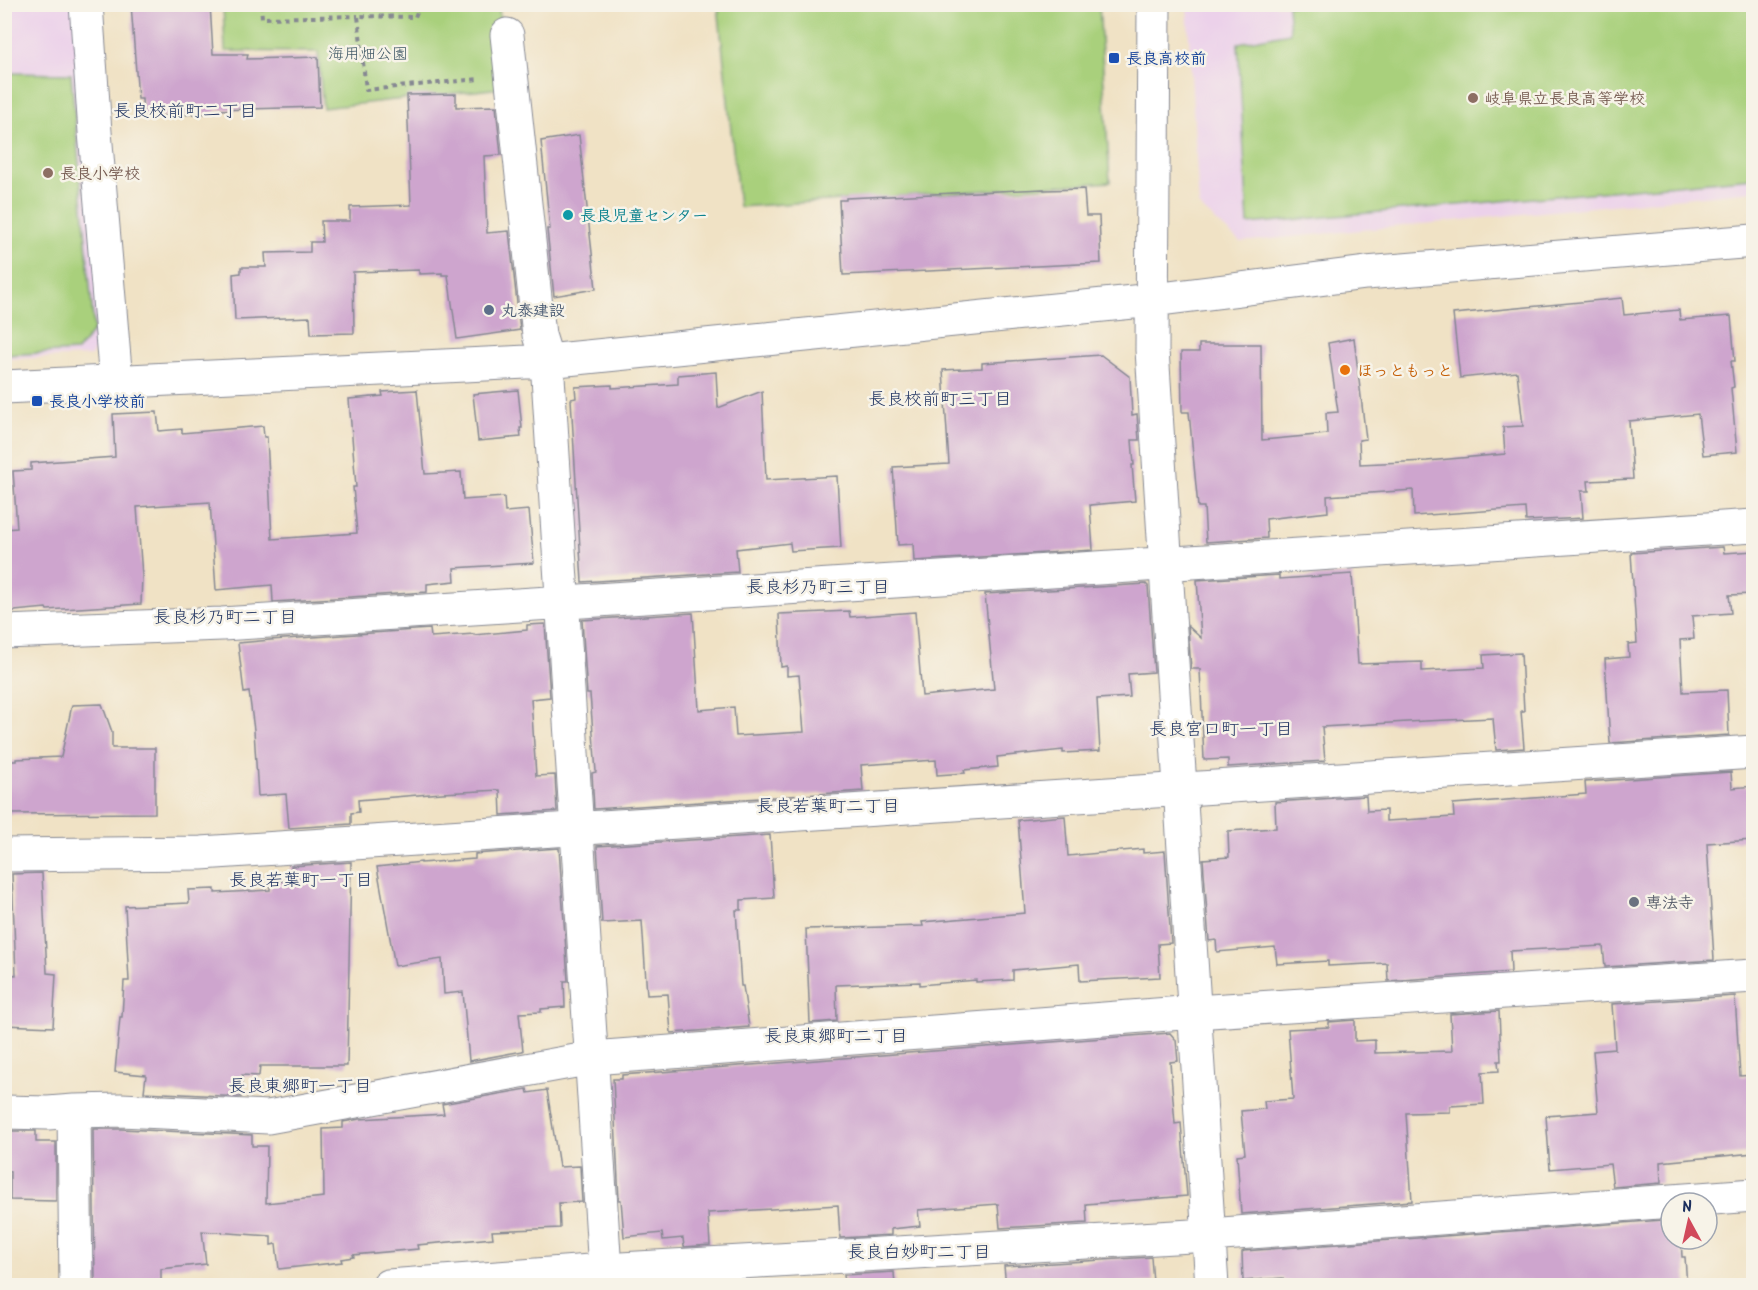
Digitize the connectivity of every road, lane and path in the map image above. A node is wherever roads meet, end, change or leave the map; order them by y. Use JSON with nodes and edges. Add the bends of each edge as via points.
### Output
{"nodes":[{"id":1,"x":86,"y":4,"type":"edge"},
{"id":2,"x":261,"y":4,"type":"edge"},
{"id":3,"x":420,"y":4,"type":"edge"},
{"id":4,"x":1154,"y":4,"type":"edge"},
{"id":5,"x":358,"y":16,"type":"junction"},
{"id":6,"x":507,"y":35,"type":"dead end"},
{"id":7,"x":480,"y":78,"type":"dead end"},
{"id":8,"x":1754,"y":241,"type":"edge"},
{"id":9,"x":1153,"y":300,"type":"junction"},
{"id":10,"x":547,"y":360,"type":"junction"},
{"id":11,"x":116,"y":381,"type":"junction"},
{"id":12,"x":4,"y":387,"type":"edge"},
{"id":13,"x":1754,"y":526,"type":"edge"},
{"id":14,"x":1166,"y":564,"type":"junction"},
{"id":15,"x":562,"y":601,"type":"junction"},
{"id":16,"x":4,"y":632,"type":"edge"},
{"id":17,"x":1754,"y":752,"type":"edge"},
{"id":18,"x":1181,"y":789,"type":"junction"},
{"id":19,"x":577,"y":827,"type":"junction"},
{"id":20,"x":4,"y":855,"type":"edge"},
{"id":21,"x":1754,"y":976,"type":"edge"},
{"id":22,"x":1195,"y":1012,"type":"junction"},
{"id":23,"x":592,"y":1058,"type":"junction"},
{"id":24,"x":74,"y":1111,"type":"junction"},
{"id":25,"x":4,"y":1112,"type":"edge"},
{"id":26,"x":1754,"y":1195,"type":"edge"},
{"id":27,"x":1209,"y":1235,"type":"junction"},
{"id":28,"x":605,"y":1278,"type":"edge"},
{"id":29,"x":76,"y":1286,"type":"edge"},
{"id":30,"x":388,"y":1286,"type":"edge"},
{"id":31,"x":1212,"y":1286,"type":"edge"}],
"edges":[{"from":1,"to":11,"type":"street"},
{"from":2,"to":5,"type":"path","via":[[262,18]]},
{"from":3,"to":5,"type":"path","via":[[415,17]]},
{"from":4,"to":9,"type":"street"},
{"from":5,"to":7,"type":"path","via":[[366,90]]},
{"from":6,"to":10,"type":"street","via":[[539,335]]},
{"from":8,"to":9,"type":"street","via":[[1366,273]]},
{"from":9,"to":10,"type":"street"},
{"from":9,"to":14,"type":"street","via":[[1152,350]]},
{"from":10,"to":11,"type":"street"},
{"from":10,"to":15,"type":"street"},
{"from":11,"to":12,"type":"street"},
{"from":13,"to":14,"type":"street"},
{"from":14,"to":15,"type":"street"},
{"from":14,"to":18,"type":"street"},
{"from":15,"to":16,"type":"street","via":[[222,624]]},
{"from":15,"to":19,"type":"street"},
{"from":17,"to":18,"type":"street"},
{"from":18,"to":19,"type":"street"},
{"from":18,"to":22,"type":"street"},
{"from":19,"to":20,"type":"street","via":[[201,852]]},
{"from":19,"to":23,"type":"street"},
{"from":21,"to":22,"type":"street"},
{"from":22,"to":23,"type":"street"},
{"from":22,"to":27,"type":"street"},
{"from":23,"to":24,"type":"street","via":[[268,1117]]},
{"from":23,"to":28,"type":"street"},
{"from":24,"to":25,"type":"street"},
{"from":24,"to":29,"type":"street"},
{"from":26,"to":27,"type":"street"},
{"from":27,"to":28,"type":"street"},
{"from":27,"to":31,"type":"street"},
{"from":28,"to":30,"type":"street"}]}
